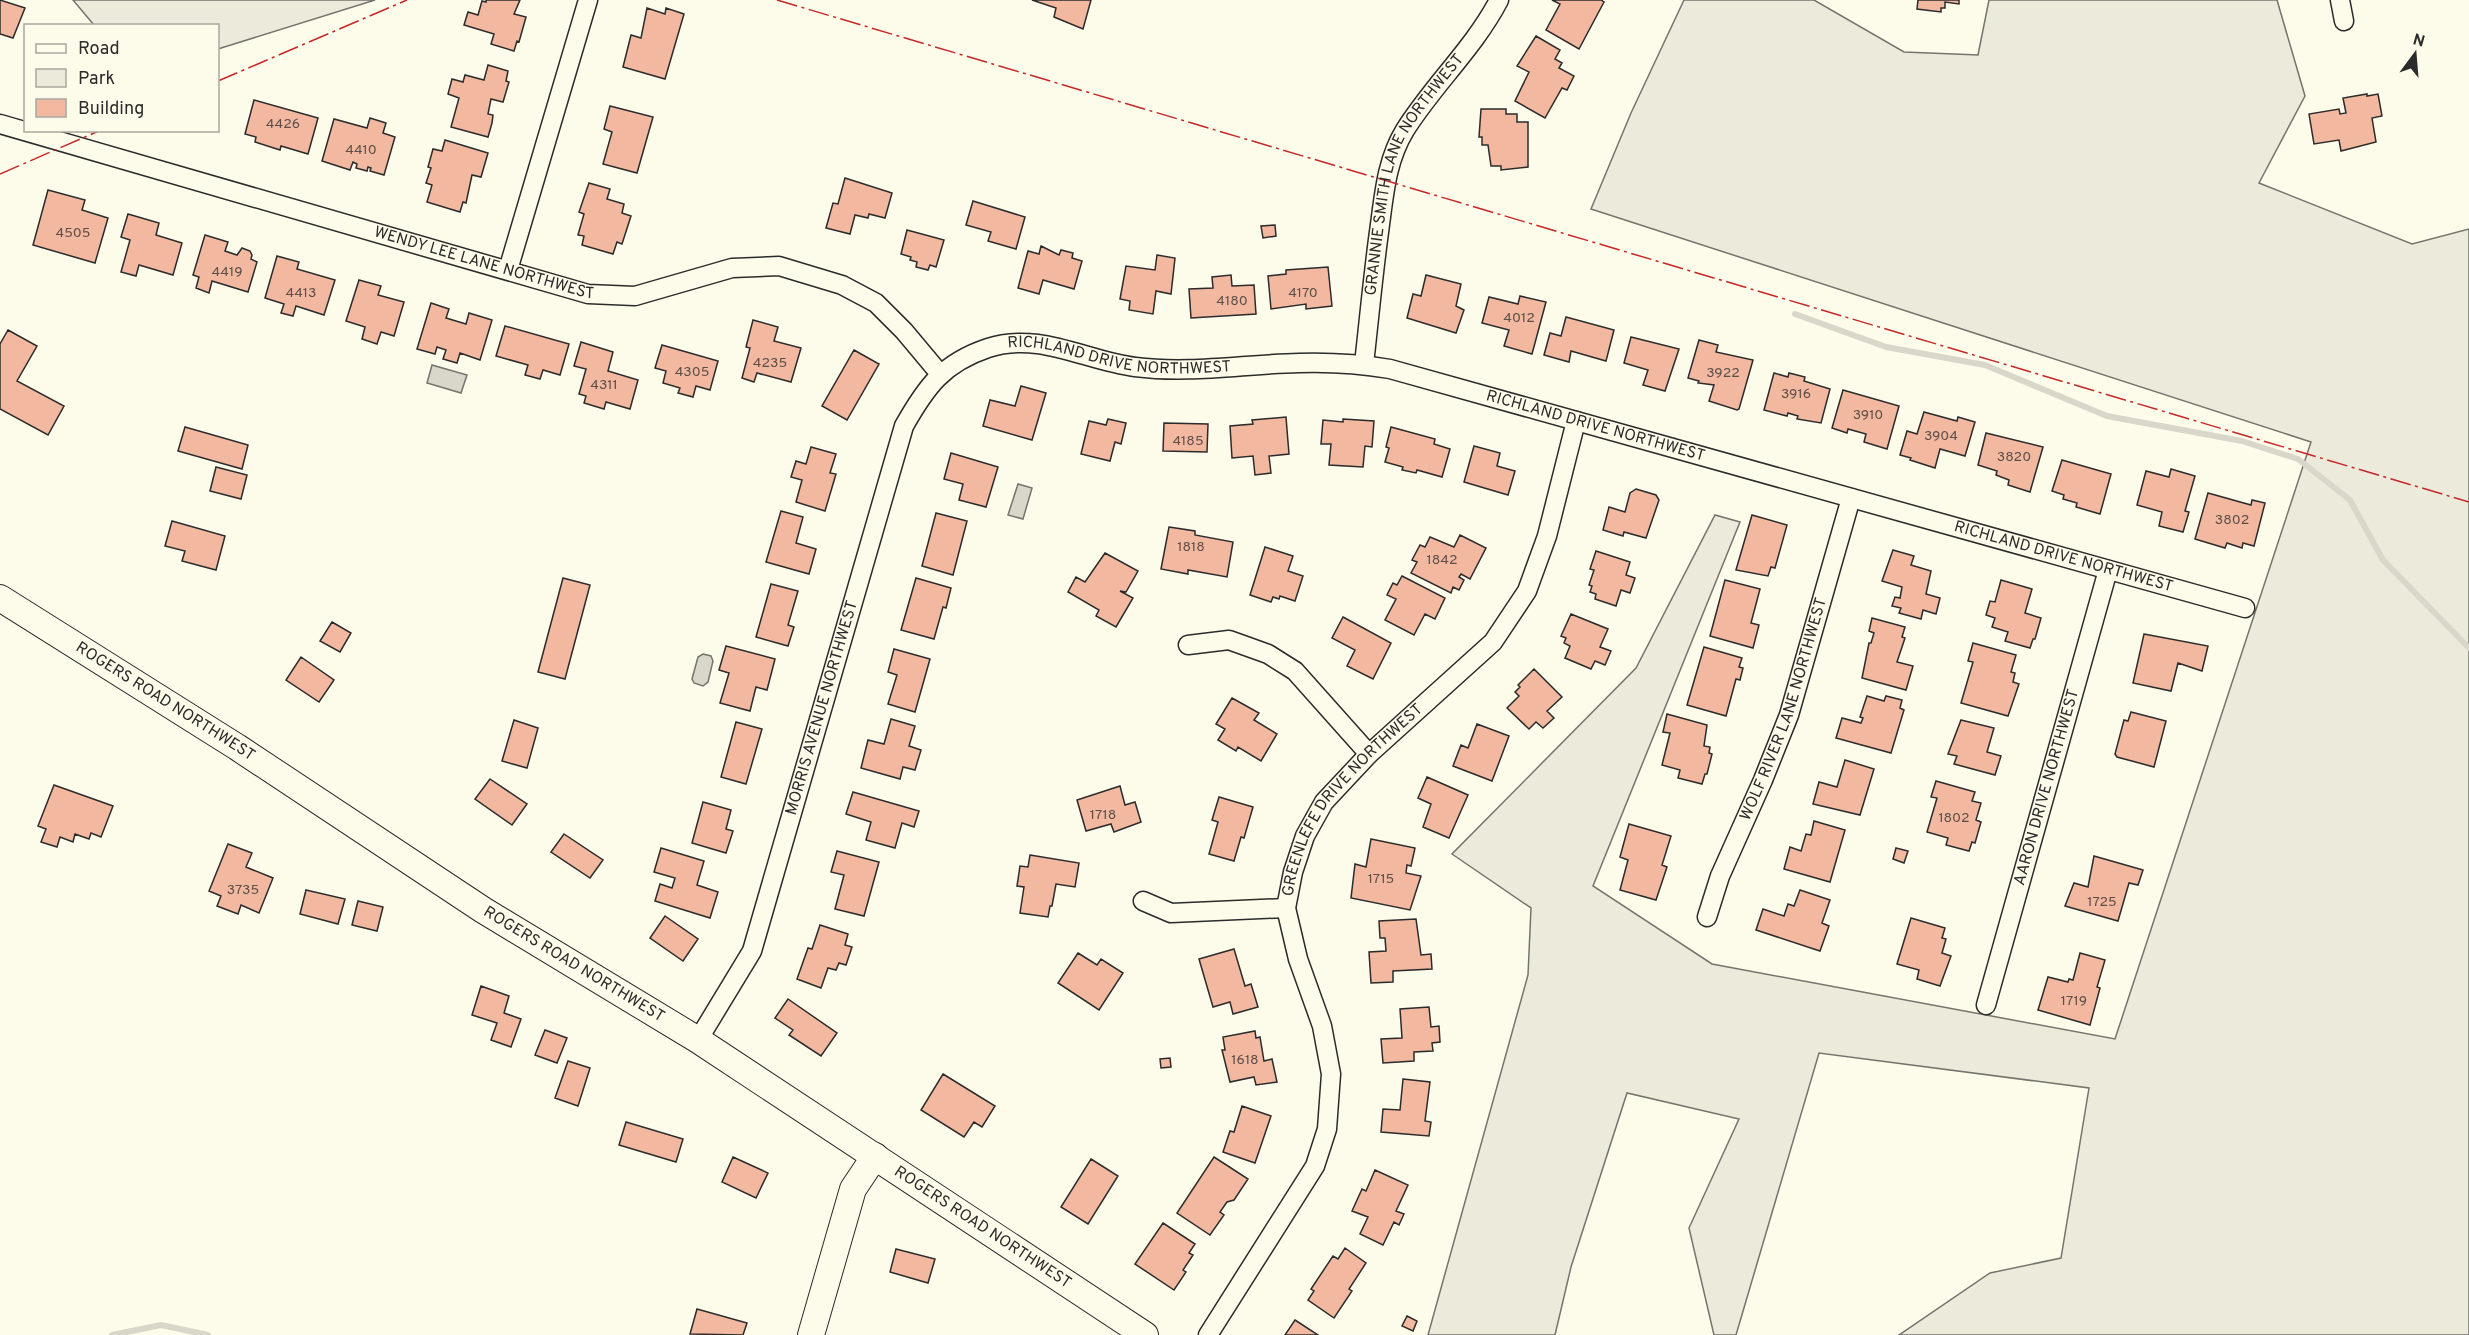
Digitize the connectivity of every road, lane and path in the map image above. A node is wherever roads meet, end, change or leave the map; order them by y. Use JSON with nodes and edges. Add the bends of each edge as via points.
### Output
{"nodes":[{"id":1,"x":588,"y":0,"type":"edge"},
{"id":2,"x":1499,"y":0,"type":"edge"},
{"id":3,"x":2340,"y":0,"type":"edge"},
{"id":4,"x":2344,"y":21,"type":"dead end"},
{"id":5,"x":0,"y":124,"type":"edge"},
{"id":6,"x":24,"y":131,"type":"edge"},
{"id":7,"x":28,"y":132,"type":"edge"},
{"id":8,"x":508,"y":270,"type":"junction"},
{"id":9,"x":1364,"y":364,"type":"junction"},
{"id":10,"x":940,"y":374,"type":"junction"},
{"id":11,"x":1576,"y":422,"type":"junction"},
{"id":12,"x":1851,"y":498,"type":"junction"},
{"id":13,"x":2108,"y":570,"type":"junction"},
{"id":14,"x":0,"y":598,"type":"edge"},
{"id":15,"x":2245,"y":608,"type":"dead end"},
{"id":16,"x":1188,"y":645,"type":"dead end"},
{"id":17,"x":1369,"y":754,"type":"junction"},
{"id":18,"x":1143,"y":901,"type":"dead end"},
{"id":19,"x":1286,"y":908,"type":"junction"},
{"id":20,"x":1707,"y":917,"type":"dead end"},
{"id":21,"x":1986,"y":1005,"type":"dead end"},
{"id":22,"x":698,"y":1040,"type":"junction"},
{"id":23,"x":875,"y":1156,"type":"junction"},
{"id":24,"x":811,"y":1335,"type":"edge"},
{"id":25,"x":1144,"y":1335,"type":"edge"},
{"id":26,"x":1208,"y":1335,"type":"edge"}],
"edges":[{"from":1,"to":8,"type":"street"},
{"from":2,"to":9,"type":"street","name":"GRANNIE SMITH LANE NORTHWEST","via":[[1468,51],[1406,130],[1392,157],[1373,270]]},
{"from":3,"to":4,"type":"street"},
{"from":5,"to":6,"type":"street","name":"WENDY LEE LANE NORTHWEST"},
{"from":7,"to":8,"type":"street","name":"WENDY LEE LANE NORTHWEST"},
{"from":8,"to":10,"type":"street","name":"WENDY LEE LANE NORTHWEST","via":[[588,294],[635,296],[732,268],[779,266],[842,285],[876,303]]},
{"from":9,"to":10,"type":"street","name":"RICHLAND DRIVE NORTHWEST","via":[[1165,369],[1133,367],[1049,344],[1018,343],[989,348]]},
{"from":9,"to":11,"type":"street","name":"RICHLAND DRIVE NORTHWEST"},
{"from":10,"to":22,"type":"street","name":"MORRIS AVENUE NORTHWEST","via":[[904,426],[752,951]]},
{"from":11,"to":12,"type":"street","name":"RICHLAND DRIVE NORTHWEST"},
{"from":11,"to":17,"type":"street","name":"GREENLEFE DRIVE NORTHWEST","via":[[1547,536],[1527,591],[1493,642]]},
{"from":12,"to":13,"type":"street","name":"RICHLAND DRIVE NORTHWEST"},
{"from":12,"to":20,"type":"street","name":"WOLF RIVER LANE NORTHWEST","via":[[1789,715],[1720,876]]},
{"from":13,"to":15,"type":"street","name":"RICHLAND DRIVE NORTHWEST"},
{"from":13,"to":21,"type":"street","name":"AARON DRIVE NORTHWEST"},
{"from":14,"to":22,"type":"street","name":"ROGERS ROAD NORTHWEST","via":[[237,747],[483,909]]},
{"from":16,"to":17,"type":"street","via":[[1228,640],[1268,654],[1295,671]]},
{"from":17,"to":19,"type":"street","name":"GREENLEFE DRIVE NORTHWEST","via":[[1324,802],[1305,836]]},
{"from":18,"to":19,"type":"street","via":[[1171,913]]},
{"from":19,"to":26,"type":"street","name":"GREENLEFE DRIVE NORTHWEST","via":[[1298,959],[1324,1035],[1331,1074],[1327,1129],[1314,1166]]},
{"from":22,"to":23,"type":"street","name":"ROGERS ROAD NORTHWEST"},
{"from":23,"to":24,"type":"street","via":[[853,1189]]},
{"from":23,"to":25,"type":"street","name":"ROGERS ROAD NORTHWEST"}]}
